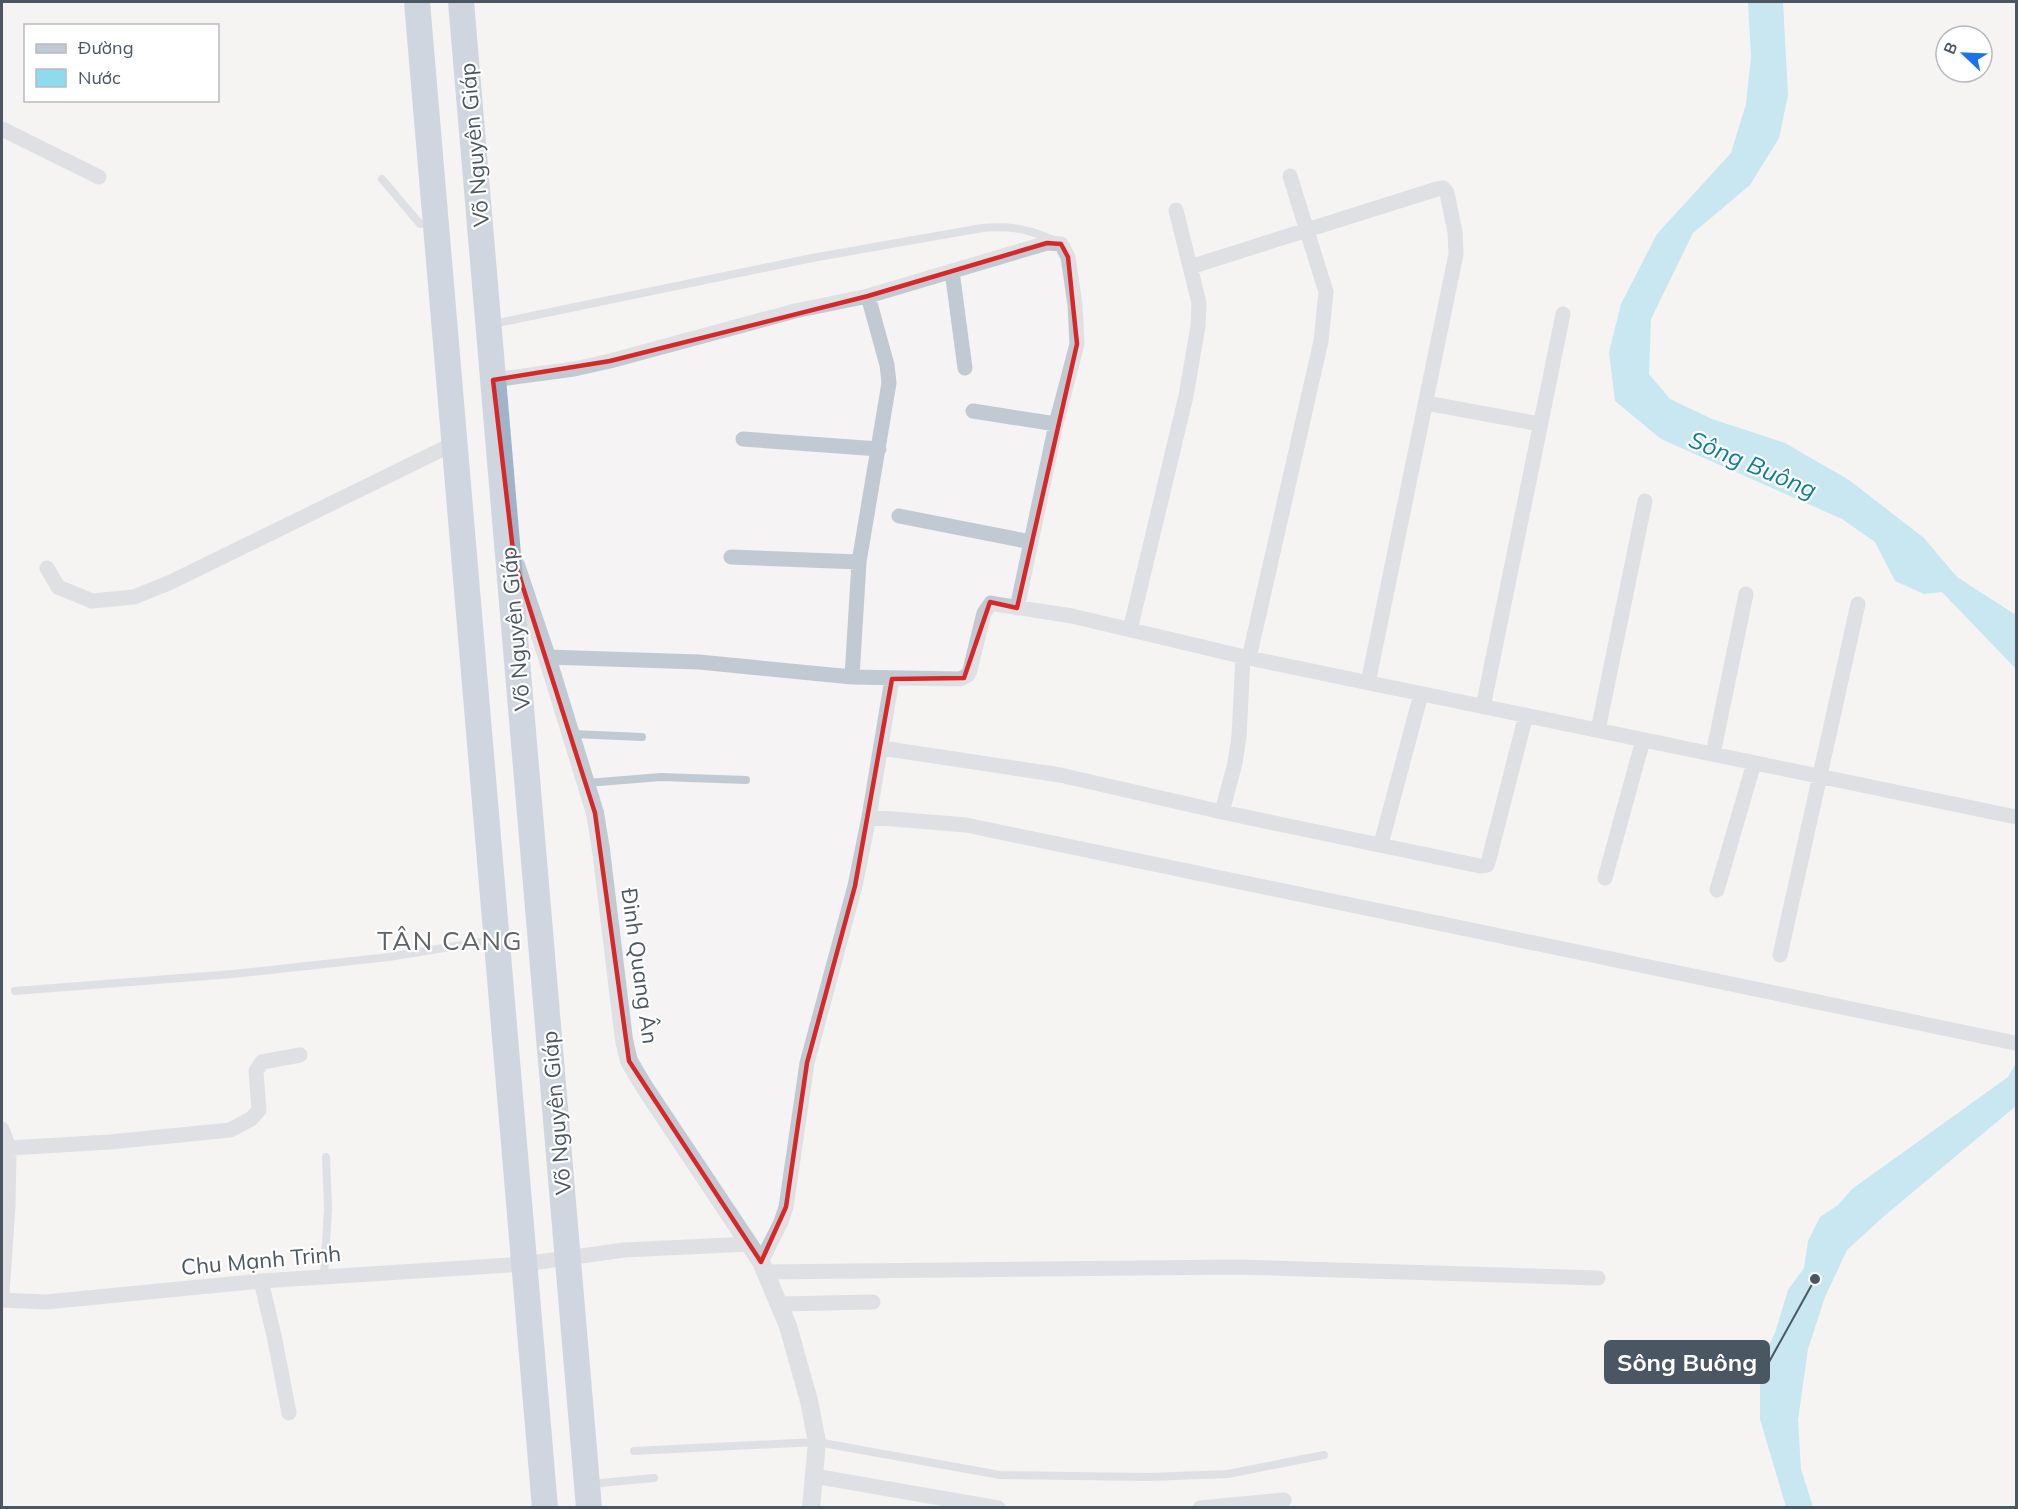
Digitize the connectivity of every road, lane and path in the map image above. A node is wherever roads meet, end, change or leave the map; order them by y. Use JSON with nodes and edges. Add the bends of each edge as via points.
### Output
{"nodes":[{"id":1,"x":417,"y":2,"type":"edge"},
{"id":2,"x":461,"y":2,"type":"edge"},
{"id":3,"x":2,"y":129,"type":"edge"},
{"id":4,"x":1290,"y":176,"type":"dead end"},
{"id":5,"x":99,"y":177,"type":"dead end"},
{"id":6,"x":382,"y":179,"type":"dead end"},
{"id":7,"x":1176,"y":210,"type":"dead end"},
{"id":8,"x":436,"y":224,"type":"junction"},
{"id":9,"x":1305,"y":230,"type":"junction"},
{"id":10,"x":1061,"y":244,"type":"junction"},
{"id":11,"x":1190,"y":267,"type":"junction"},
{"id":12,"x":952,"y":271,"type":"junction"},
{"id":13,"x":868,"y":296,"type":"junction"},
{"id":14,"x":1563,"y":314,"type":"dead end"},
{"id":15,"x":489,"y":325,"type":"junction"},
{"id":16,"x":965,"y":368,"type":"dead end"},
{"id":17,"x":494,"y":380,"type":"junction"},
{"id":18,"x":1426,"y":403,"type":"junction"},
{"id":19,"x":973,"y":411,"type":"dead end"},
{"id":20,"x":1056,"y":424,"type":"junction"},
{"id":21,"x":1540,"y":424,"type":"junction"},
{"id":22,"x":742,"y":439,"type":"dead end"},
{"id":23,"x":455,"y":443,"type":"junction"},
{"id":24,"x":879,"y":449,"type":"junction"},
{"id":25,"x":1645,"y":501,"type":"dead end"},
{"id":26,"x":504,"y":504,"type":"junction"},
{"id":27,"x":899,"y":516,"type":"dead end"},
{"id":28,"x":1031,"y":542,"type":"junction"},
{"id":29,"x":731,"y":557,"type":"dead end"},
{"id":30,"x":860,"y":562,"type":"junction"},
{"id":31,"x":47,"y":568,"type":"dead end"},
{"id":32,"x":1746,"y":594,"type":"dead end"},
{"id":33,"x":1858,"y":604,"type":"dead end"},
{"id":34,"x":1017,"y":608,"type":"junction"},
{"id":35,"x":1130,"y":630,"type":"junction"},
{"id":36,"x":547,"y":657,"type":"junction"},
{"id":37,"x":1246,"y":657,"type":"junction"},
{"id":38,"x":852,"y":677,"type":"junction"},
{"id":39,"x":892,"y":679,"type":"junction"},
{"id":40,"x":1368,"y":683,"type":"junction"},
{"id":41,"x":1421,"y":694,"type":"junction"},
{"id":42,"x":1483,"y":707,"type":"junction"},
{"id":43,"x":1526,"y":716,"type":"junction"},
{"id":44,"x":1598,"y":730,"type":"junction"},
{"id":45,"x":571,"y":734,"type":"junction"},
{"id":46,"x":642,"y":737,"type":"dead end"},
{"id":47,"x":1643,"y":740,"type":"junction"},
{"id":48,"x":881,"y":748,"type":"junction"},
{"id":49,"x":1713,"y":754,"type":"junction"},
{"id":50,"x":1754,"y":763,"type":"junction"},
{"id":51,"x":1820,"y":777,"type":"junction"},
{"id":52,"x":746,"y":780,"type":"dead end"},
{"id":53,"x":587,"y":783,"type":"junction"},
{"id":54,"x":1222,"y":813,"type":"junction"},
{"id":55,"x":869,"y":817,"type":"junction"},
{"id":56,"x":2016,"y":817,"type":"edge"},
{"id":57,"x":1381,"y":844,"type":"junction"},
{"id":58,"x":1605,"y":878,"type":"dead end"},
{"id":59,"x":1718,"y":890,"type":"dead end"},
{"id":60,"x":497,"y":939,"type":"junction"},
{"id":61,"x":1780,"y":955,"type":"dead end"},
{"id":62,"x":15,"y":992,"type":"dead end"},
{"id":63,"x":2015,"y":1043,"type":"edge"},
{"id":64,"x":300,"y":1055,"type":"dead end"},
{"id":65,"x":2,"y":1129,"type":"edge"},
{"id":66,"x":9,"y":1148,"type":"junction"},
{"id":67,"x":326,"y":1157,"type":"dead end"},
{"id":68,"x":749,"y":1244,"type":"junction"},
{"id":69,"x":568,"y":1256,"type":"junction"},
{"id":70,"x":524,"y":1264,"type":"junction"},
{"id":71,"x":764,"y":1267,"type":"junction"},
{"id":72,"x":324,"y":1276,"type":"junction"},
{"id":73,"x":1598,"y":1278,"type":"dead end"},
{"id":74,"x":261,"y":1281,"type":"junction"},
{"id":75,"x":2,"y":1293,"type":"edge"},
{"id":76,"x":2,"y":1300,"type":"edge"},
{"id":77,"x":873,"y":1302,"type":"dead end"},
{"id":78,"x":779,"y":1304,"type":"junction"},
{"id":79,"x":289,"y":1413,"type":"dead end"},
{"id":80,"x":817,"y":1442,"type":"junction"},
{"id":81,"x":633,"y":1451,"type":"dead end"},
{"id":82,"x":1324,"y":1455,"type":"dead end"},
{"id":83,"x":814,"y":1476,"type":"junction"},
{"id":84,"x":654,"y":1478,"type":"dead end"},
{"id":85,"x":588,"y":1496,"type":"edge"},
{"id":86,"x":1284,"y":1500,"type":"dead end"},
{"id":87,"x":545,"y":1508,"type":"edge"},
{"id":88,"x":811,"y":1508,"type":"edge"},
{"id":89,"x":998,"y":1508,"type":"edge"},
{"id":90,"x":1200,"y":1508,"type":"edge"}],
"edges":[{"from":1,"to":8,"type":"highway","name":"Võ Nguyên Giáp"},
{"from":2,"to":15,"type":"highway","name":"Võ Nguyên Giáp"},
{"from":3,"to":5,"type":"street"},
{"from":4,"to":9,"type":"street"},
{"from":6,"to":8,"type":"lane","via":[[420,224]]},
{"from":7,"to":11,"type":"street"},
{"from":8,"to":23,"type":"highway","name":"Võ Nguyên Giáp"},
{"from":9,"to":11,"type":"street"},
{"from":9,"to":18,"type":"street","via":[[1443,188],[1447,193],[1456,254]]},
{"from":9,"to":37,"type":"street","via":[[1326,292],[1321,341]]},
{"from":10,"to":12,"type":"street","via":[[1047,243]]},
{"from":10,"to":15,"type":"lane","via":[[1022,228],[982,228],[812,258]]},
{"from":10,"to":20,"type":"street","via":[[1068,257],[1077,344]]},
{"from":11,"to":35,"type":"street","via":[[1199,303],[1195,346]]},
{"from":12,"to":13,"type":"street"},
{"from":12,"to":16,"type":"street"},
{"from":13,"to":17,"type":"street","via":[[795,311],[610,361]]},
{"from":13,"to":24,"type":"street","via":[[889,383]]},
{"from":14,"to":21,"type":"street"},
{"from":15,"to":17,"type":"highway","name":"Võ Nguyên Giáp"},
{"from":17,"to":26,"type":"highway","name":"Võ Nguyên Giáp"},
{"from":18,"to":21,"type":"street"},
{"from":18,"to":40,"type":"street"},
{"from":19,"to":20,"type":"street"},
{"from":20,"to":28,"type":"street"},
{"from":21,"to":42,"type":"street"},
{"from":22,"to":24,"type":"street"},
{"from":23,"to":31,"type":"street","via":[[134,597],[92,601],[58,587]]},
{"from":23,"to":60,"type":"highway","name":"Võ Nguyên Giáp"},
{"from":24,"to":30,"type":"street"},
{"from":25,"to":44,"type":"street"},
{"from":26,"to":36,"type":"street","name":"Đinh Quang Ân","via":[[514,559]]},
{"from":26,"to":69,"type":"highway","name":"Võ Nguyên Giáp"},
{"from":27,"to":28,"type":"street"},
{"from":28,"to":34,"type":"street"},
{"from":29,"to":30,"type":"street"},
{"from":30,"to":38,"type":"street"},
{"from":32,"to":49,"type":"street"},
{"from":33,"to":51,"type":"street"},
{"from":34,"to":35,"type":"street"},
{"from":34,"to":39,"type":"street","via":[[991,603],[987,608],[970,670],[964,678]]},
{"from":35,"to":37,"type":"street"},
{"from":36,"to":38,"type":"street","via":[[699,662]]},
{"from":36,"to":45,"type":"street","name":"Đinh Quang Ân"},
{"from":37,"to":40,"type":"street"},
{"from":37,"to":54,"type":"street","via":[[1235,763]]},
{"from":38,"to":39,"type":"street"},
{"from":39,"to":48,"type":"street"},
{"from":40,"to":41,"type":"street"},
{"from":41,"to":42,"type":"street"},
{"from":41,"to":57,"type":"street"},
{"from":42,"to":43,"type":"street"},
{"from":43,"to":44,"type":"street"},
{"from":43,"to":57,"type":"street","via":[[1487,865]]},
{"from":44,"to":47,"type":"street"},
{"from":45,"to":46,"type":"lane"},
{"from":45,"to":53,"type":"street","name":"Đinh Quang Ân"},
{"from":47,"to":49,"type":"street"},
{"from":47,"to":58,"type":"street"},
{"from":48,"to":54,"type":"street","via":[[1060,776]]},
{"from":48,"to":55,"type":"street"},
{"from":49,"to":50,"type":"street"},
{"from":50,"to":51,"type":"street"},
{"from":50,"to":59,"type":"street"},
{"from":51,"to":56,"type":"street"},
{"from":51,"to":61,"type":"street"},
{"from":52,"to":53,"type":"lane","via":[[661,777]]},
{"from":53,"to":68,"type":"street","name":"Đinh Quang Ân","via":[[601,850],[629,1061]]},
{"from":54,"to":57,"type":"street"},
{"from":55,"to":63,"type":"street","via":[[966,825]]},
{"from":55,"to":71,"type":"street","via":[[855,886],[807,1063],[786,1207]]},
{"from":60,"to":62,"type":"lane","via":[[389,957]]},
{"from":60,"to":70,"type":"highway","name":"Võ Nguyên Giáp"},
{"from":64,"to":66,"type":"street","via":[[262,1062],[256,1071],[259,1110],[230,1130]]},
{"from":65,"to":66,"type":"street"},
{"from":66,"to":75,"type":"street"},
{"from":67,"to":72,"type":"lane"},
{"from":68,"to":69,"type":"street","name":"Chu Mạnh Trinh"},
{"from":68,"to":71,"type":"street","name":"Đinh Quang Ân"},
{"from":69,"to":70,"type":"street","name":"Chu Mạnh Trinh"},
{"from":69,"to":85,"type":"highway","name":"Võ Nguyên Giáp"},
{"from":70,"to":72,"type":"street","name":"Chu Mạnh Trinh"},
{"from":70,"to":87,"type":"highway"},
{"from":71,"to":73,"type":"street","via":[[1237,1267]]},
{"from":71,"to":78,"type":"street","name":"Đinh Quang Ân"},
{"from":72,"to":74,"type":"street","name":"Chu Mạnh Trinh"},
{"from":74,"to":76,"type":"street","name":"Chu Mạnh Trinh","via":[[46,1302]]},
{"from":74,"to":79,"type":"street"},
{"from":77,"to":78,"type":"street"},
{"from":78,"to":80,"type":"street","name":"Đinh Quang Ân","via":[[806,1390]]},
{"from":80,"to":81,"type":"lane"},
{"from":80,"to":82,"type":"lane","via":[[1011,1475],[1228,1474]]},
{"from":80,"to":83,"type":"street","name":"Đinh Quang Ân"},
{"from":83,"to":88,"type":"street","name":"Đinh Quang Ân"},
{"from":83,"to":89,"type":"street"},
{"from":84,"to":85,"type":"lane"},
{"from":86,"to":90,"type":"street"}]}
